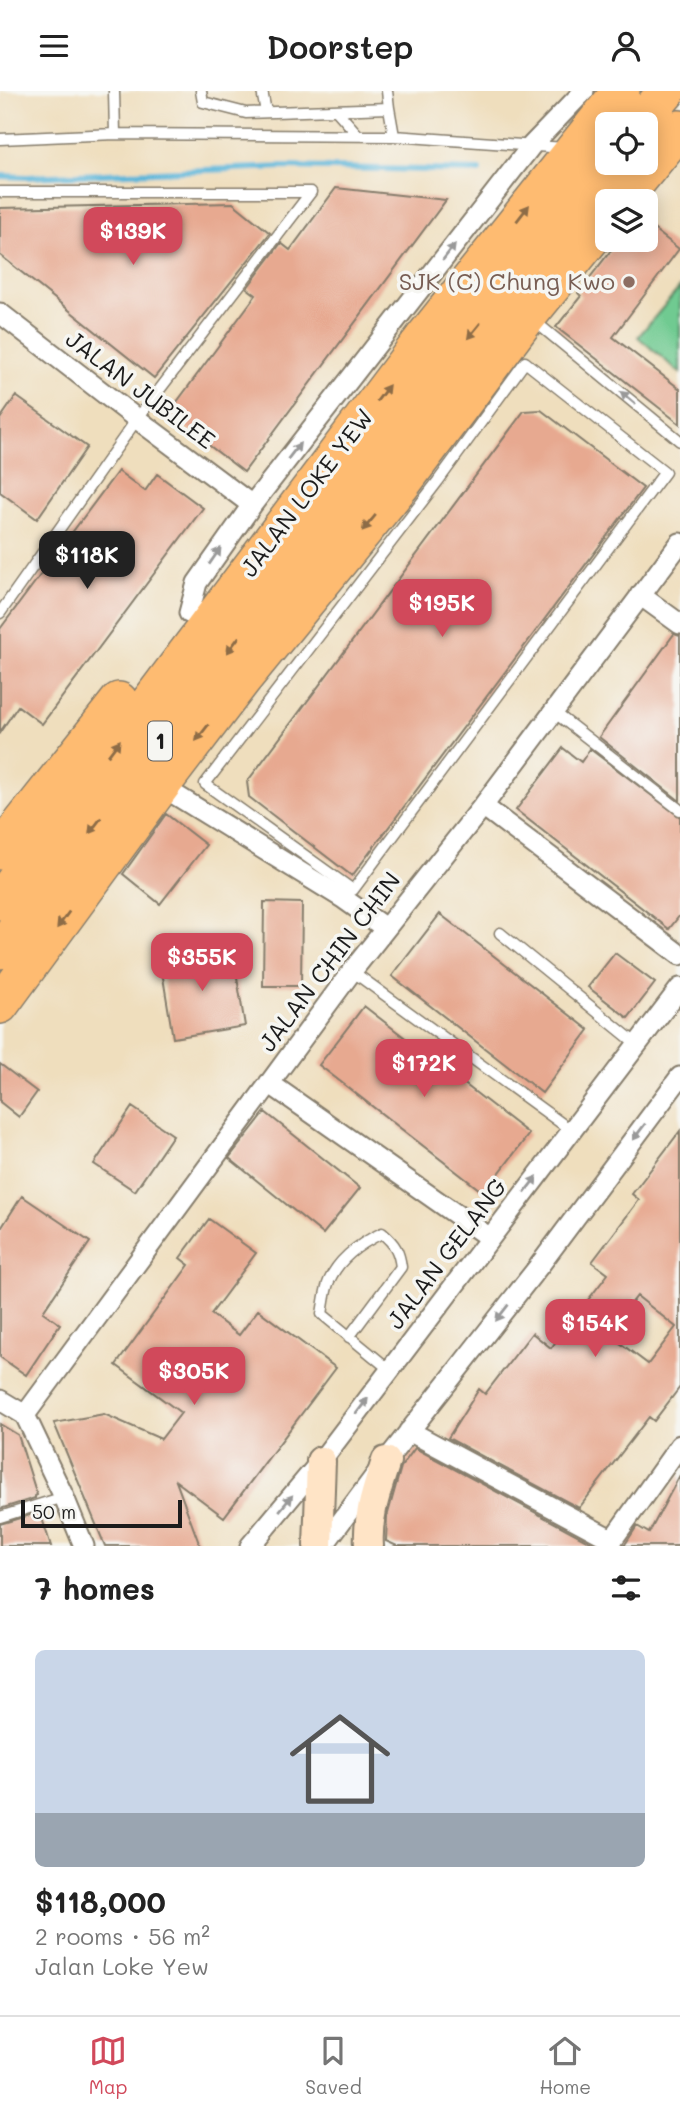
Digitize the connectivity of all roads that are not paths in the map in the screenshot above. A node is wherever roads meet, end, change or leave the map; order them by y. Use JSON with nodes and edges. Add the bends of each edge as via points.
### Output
{"nodes":[{"id":1,"x":114,"y":91,"type":"edge"},
{"id":2,"x":201,"y":91,"type":"edge"},
{"id":3,"x":262,"y":91,"type":"edge"},
{"id":4,"x":387,"y":91,"type":"edge"},
{"id":5,"x":584,"y":91,"type":"edge"},
{"id":6,"x":621,"y":91,"type":"edge"},
{"id":7,"x":667,"y":91,"type":"edge"},
{"id":8,"x":389,"y":108,"type":"junction"},
{"id":9,"x":336,"y":110,"type":"junction"},
{"id":10,"x":266,"y":112,"type":"junction"},
{"id":11,"x":649,"y":112,"type":"edge"},
{"id":12,"x":680,"y":129,"type":"edge"},
{"id":13,"x":115,"y":134,"type":"junction"},
{"id":14,"x":359,"y":136,"type":"junction"},
{"id":15,"x":394,"y":136,"type":"junction"},
{"id":16,"x":0,"y":139,"type":"edge"},
{"id":17,"x":532,"y":145,"type":"junction"},
{"id":18,"x":575,"y":148,"type":"junction"},
{"id":19,"x":598,"y":175,"type":"edge"},
{"id":20,"x":631,"y":189,"type":"edge"},
{"id":21,"x":0,"y":192,"type":"edge"},
{"id":22,"x":595,"y":234,"type":"edge"},
{"id":23,"x":0,"y":313,"type":"edge"},
{"id":24,"x":528,"y":316,"type":"junction"},
{"id":25,"x":137,"y":419,"type":"junction"},
{"id":26,"x":680,"y":442,"type":"edge"},
{"id":27,"x":415,"y":480,"type":"junction"},
{"id":28,"x":438,"y":481,"type":"junction"},
{"id":29,"x":252,"y":505,"type":"junction"},
{"id":30,"x":680,"y":543,"type":"edge"},
{"id":31,"x":268,"y":545,"type":"junction"},
{"id":32,"x":340,"y":570,"type":"junction"},
{"id":33,"x":640,"y":596,"type":"junction"},
{"id":34,"x":0,"y":613,"type":"edge"},
{"id":35,"x":189,"y":613,"type":"junction"},
{"id":36,"x":680,"y":624,"type":"edge"},
{"id":37,"x":554,"y":712,"type":"junction"},
{"id":38,"x":161,"y":786,"type":"junction"},
{"id":39,"x":483,"y":806,"type":"junction"},
{"id":40,"x":680,"y":810,"type":"edge"},
{"id":41,"x":0,"y":851,"type":"edge"},
{"id":42,"x":0,"y":901,"type":"edge"},
{"id":43,"x":385,"y":928,"type":"junction"},
{"id":44,"x":500,"y":933,"type":"dead end"},
{"id":45,"x":0,"y":950,"type":"edge"},
{"id":46,"x":680,"y":955,"type":"edge"},
{"id":47,"x":352,"y":971,"type":"junction"},
{"id":48,"x":680,"y":989,"type":"edge"},
{"id":49,"x":0,"y":1005,"type":"edge"},
{"id":50,"x":638,"y":1045,"type":"junction"},
{"id":51,"x":680,"y":1077,"type":"edge"},
{"id":52,"x":269,"y":1083,"type":"junction"},
{"id":53,"x":572,"y":1131,"type":"junction"},
{"id":54,"x":490,"y":1238,"type":"junction"},
{"id":55,"x":349,"y":1337,"type":"junction"},
{"id":56,"x":390,"y":1370,"type":"junction"},
{"id":57,"x":0,"y":1400,"type":"edge"},
{"id":58,"x":25,"y":1415,"type":"junction"},
{"id":59,"x":409,"y":1431,"type":"junction"},
{"id":60,"x":680,"y":1445,"type":"edge"},
{"id":61,"x":321,"y":1461,"type":"junction"},
{"id":62,"x":386,"y":1461,"type":"junction"},
{"id":63,"x":64,"y":1497,"type":"junction"},
{"id":64,"x":0,"y":1517,"type":"edge"},
{"id":65,"x":610,"y":1543,"type":"edge"},
{"id":66,"x":84,"y":1546,"type":"edge"},
{"id":67,"x":250,"y":1546,"type":"edge"},
{"id":68,"x":320,"y":1546,"type":"edge"},
{"id":69,"x":369,"y":1546,"type":"edge"}],
"edges":[{"from":1,"to":13,"type":"lane"},
{"from":2,"to":10,"type":"lane","via":[[203,102],[246,113]]},
{"from":3,"to":10,"type":"lane"},
{"from":4,"to":8,"type":"lane"},
{"from":5,"to":17,"type":"street"},
{"from":6,"to":18,"type":"highway","name":"JALAN LOKE YEW","number":"1"},
{"from":7,"to":11,"type":"highway"},
{"from":8,"to":9,"type":"lane"},
{"from":8,"to":15,"type":"lane"},
{"from":9,"to":10,"type":"lane"},
{"from":9,"to":14,"type":"lane"},
{"from":12,"to":20,"type":"highway"},
{"from":13,"to":14,"type":"lane"},
{"from":13,"to":16,"type":"lane"},
{"from":14,"to":15,"type":"lane"},
{"from":15,"to":17,"type":"lane"},
{"from":17,"to":18,"type":"lane"},
{"from":29,"to":17,"type":"street","one_way":true},
{"from":31,"to":18,"type":"highway","name":"JALAN LOKE YEW","number":"1","one_way":true},
{"from":19,"to":32,"type":"highway","name":"JALAN LOKE YEW","number":"1","one_way":true,"via":[[450,361]]},
{"from":21,"to":25,"type":"lane","via":[[311,192]]},
{"from":22,"to":24,"type":"highway"},
{"from":23,"to":25,"type":"street","name":"JALAN JUBILEE"},
{"from":26,"to":24,"type":"lane","one_way":true},
{"from":24,"to":27,"type":"highway"},
{"from":25,"to":29,"type":"street","name":"JALAN JUBILEE"},
{"from":25,"to":34,"type":"lane"},
{"from":27,"to":28,"type":"lane"},
{"from":27,"to":32,"type":"highway","one_way":true},
{"from":28,"to":32,"type":"lane"},
{"from":28,"to":32,"type":"lane","via":[[525,362],[665,472],[353,890],[205,784]]},
{"from":35,"to":29,"type":"street","one_way":true,"via":[[197,583]]},
{"from":30,"to":33,"type":"street","name":"JALAN CHIN CHIN"},
{"from":31,"to":35,"type":"highway","via":[[232,567]]},
{"from":42,"to":31,"type":"highway","name":"JALAN LOKE YEW","number":"1","one_way":true},
{"from":32,"to":38,"type":"highway","one_way":true,"via":[[290,601],[242,680]]},
{"from":32,"to":45,"type":"highway","name":"JALAN LOKE YEW","number":"1","one_way":true},
{"from":33,"to":36,"type":"street"},
{"from":33,"to":37,"type":"street","name":"JALAN CHIN CHIN"},
{"from":35,"to":41,"type":"highway"},
{"from":37,"to":39,"type":"street","name":"JALAN CHIN CHIN"},
{"from":37,"to":40,"type":"lane"},
{"from":38,"to":43,"type":"street"},
{"from":38,"to":49,"type":"highway","one_way":true},
{"from":39,"to":43,"type":"street","name":"JALAN CHIN CHIN"},
{"from":39,"to":46,"type":"street"},
{"from":43,"to":47,"type":"street","name":"JALAN CHIN CHIN"},
{"from":44,"to":50,"type":"lane"},
{"from":47,"to":52,"type":"street","name":"JALAN CHIN CHIN"},
{"from":47,"to":53,"type":"lane"},
{"from":48,"to":50,"type":"street","name":"JALAN GELANG"},
{"from":50,"to":53,"type":"street","name":"JALAN GELANG"},
{"from":51,"to":59,"type":"street","one_way":true},
{"from":52,"to":54,"type":"street"},
{"from":52,"to":58,"type":"street","name":"JALAN CHIN CHIN"},
{"from":54,"to":53,"type":"street","name":"JALAN GELANG","one_way":true},
{"from":54,"to":56,"type":"street","name":"JALAN GELANG"},
{"from":55,"to":55,"type":"lane","via":[[322,1314],[329,1281],[347,1255],[382,1234],[399,1251],[401,1267]]},
{"from":55,"to":56,"type":"lane"},
{"from":61,"to":56,"type":"street","name":"JALAN GELANG","one_way":true},
{"from":57,"to":58,"type":"street"},
{"from":58,"to":63,"type":"street"},
{"from":59,"to":62,"type":"street"},
{"from":59,"to":65,"type":"street"},
{"from":60,"to":65,"type":"street"},
{"from":67,"to":61,"type":"street","name":"JALAN GELANG","one_way":true},
{"from":61,"to":68,"type":"street"},
{"from":62,"to":68,"type":"street"},
{"from":62,"to":69,"type":"street","via":[[371,1509]]},
{"from":63,"to":64,"type":"lane"},
{"from":63,"to":66,"type":"street"}]}
